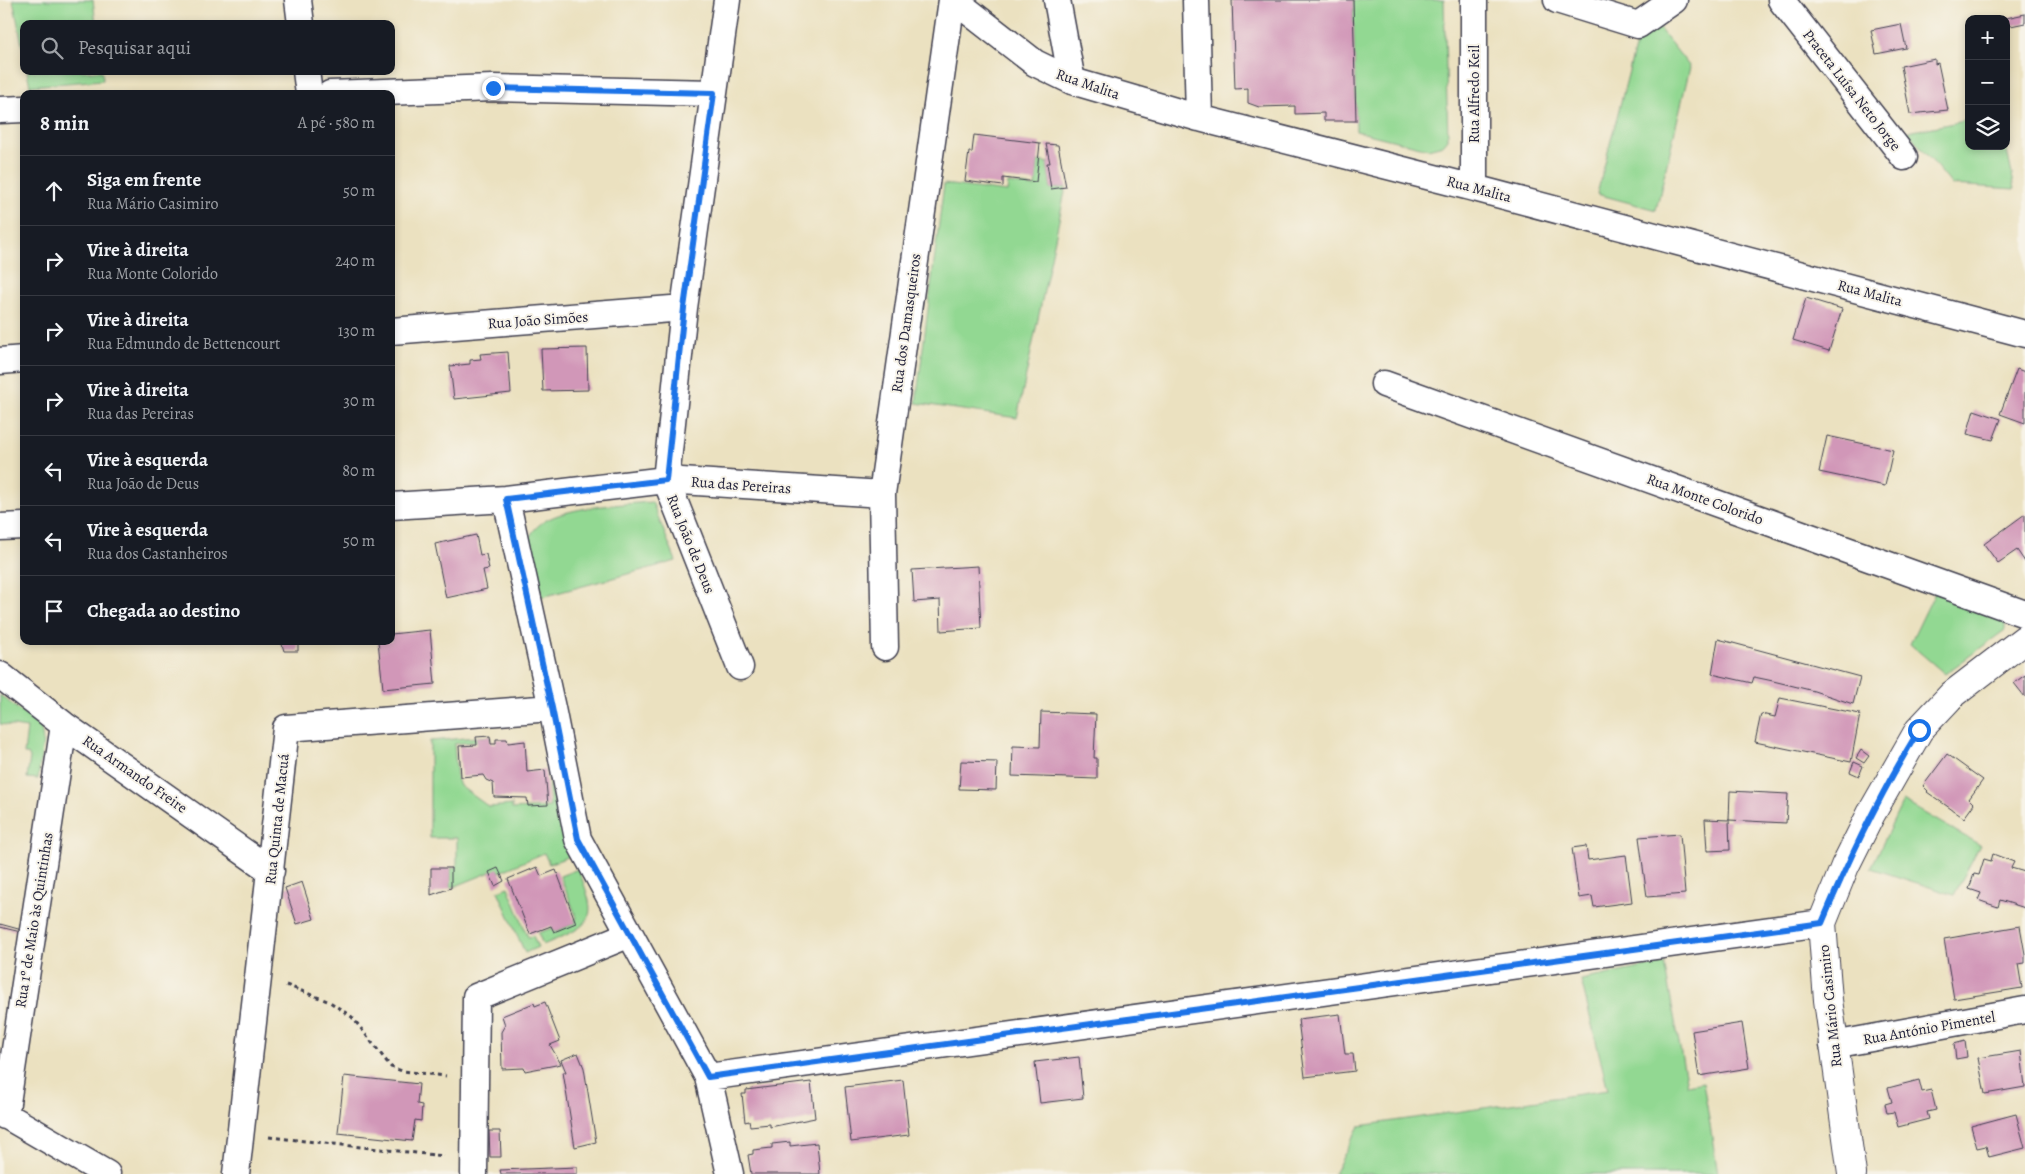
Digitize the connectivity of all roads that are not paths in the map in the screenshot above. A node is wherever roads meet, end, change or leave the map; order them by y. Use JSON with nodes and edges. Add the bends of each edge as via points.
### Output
{"nodes":[{"id":1,"x":298,"y":0,"type":"edge"},
{"id":2,"x":727,"y":0,"type":"edge"},
{"id":3,"x":953,"y":0,"type":"edge"},
{"id":4,"x":1057,"y":0,"type":"edge"},
{"id":5,"x":1196,"y":0,"type":"edge"},
{"id":6,"x":1474,"y":0,"type":"edge"},
{"id":7,"x":1557,"y":0,"type":"edge"},
{"id":8,"x":1674,"y":0,"type":"edge"},
{"id":9,"x":1781,"y":0,"type":"edge"},
{"id":10,"x":300,"y":20,"type":"edge"},
{"id":11,"x":307,"y":75,"type":"edge"},
{"id":12,"x":1072,"y":81,"type":"junction"},
{"id":13,"x":308,"y":90,"type":"edge"},
{"id":14,"x":395,"y":92,"type":"edge"},
{"id":15,"x":714,"y":93,"type":"junction"},
{"id":16,"x":20,"y":109,"type":"edge"},
{"id":17,"x":0,"y":110,"type":"edge"},
{"id":18,"x":1199,"y":118,"type":"junction"},
{"id":19,"x":1904,"y":157,"type":"dead end"},
{"id":20,"x":1474,"y":188,"type":"junction"},
{"id":21,"x":684,"y":308,"type":"junction"},
{"id":22,"x":395,"y":331,"type":"edge"},
{"id":23,"x":2025,"y":334,"type":"edge"},
{"id":24,"x":20,"y":359,"type":"edge"},
{"id":25,"x":0,"y":361,"type":"edge"},
{"id":26,"x":1384,"y":384,"type":"dead end"},
{"id":27,"x":666,"y":480,"type":"junction"},
{"id":28,"x":882,"y":494,"type":"junction"},
{"id":29,"x":506,"y":499,"type":"junction"},
{"id":30,"x":395,"y":506,"type":"edge"},
{"id":31,"x":20,"y":526,"type":"edge"},
{"id":32,"x":0,"y":527,"type":"edge"},
{"id":33,"x":2025,"y":614,"type":"edge"},
{"id":34,"x":2025,"y":639,"type":"edge"},
{"id":35,"x":885,"y":646,"type":"dead end"},
{"id":36,"x":740,"y":667,"type":"dead end"},
{"id":37,"x":0,"y":676,"type":"edge"},
{"id":38,"x":552,"y":708,"type":"junction"},
{"id":39,"x":64,"y":724,"type":"junction"},
{"id":40,"x":271,"y":871,"type":"junction"},
{"id":41,"x":1822,"y":923,"type":"junction"},
{"id":42,"x":630,"y":934,"type":"junction"},
{"id":43,"x":2025,"y":1010,"type":"edge"},
{"id":44,"x":1833,"y":1045,"type":"junction"},
{"id":45,"x":708,"y":1077,"type":"junction"},
{"id":46,"x":2,"y":1114,"type":"edge"},
{"id":47,"x":107,"y":1174,"type":"edge"},
{"id":48,"x":236,"y":1174,"type":"edge"},
{"id":49,"x":474,"y":1174,"type":"edge"},
{"id":50,"x":730,"y":1174,"type":"edge"},
{"id":51,"x":1852,"y":1174,"type":"edge"}],
"edges":[{"from":1,"to":10,"type":"street"},
{"from":2,"to":15,"type":"street","name":"Rua João de Deus"},
{"from":3,"to":12,"type":"street","name":"Rua Malita","via":[[1035,64]]},
{"from":3,"to":28,"type":"street","name":"Rua dos Damasqueiros"},
{"from":4,"to":12,"type":"street"},
{"from":5,"to":18,"type":"street"},
{"from":6,"to":20,"type":"street","name":"Rua Alfredo Keil"},
{"from":7,"to":8,"type":"street","via":[[1638,26]]},
{"from":9,"to":19,"type":"street","name":"Praceta Luísa Neto Jorge"},
{"from":11,"to":13,"type":"street"},
{"from":12,"to":18,"type":"street","name":"Rua Malita"},
{"from":14,"to":15,"type":"street","via":[[493,88]]},
{"from":15,"to":21,"type":"street","name":"Rua João de Deus"},
{"from":16,"to":17,"type":"street"},
{"from":18,"to":20,"type":"street","name":"Rua Malita"},
{"from":20,"to":23,"type":"street","name":"Rua Malita"},
{"from":21,"to":22,"type":"street","name":"Rua João Simões"},
{"from":21,"to":27,"type":"street","name":"Rua João de Deus"},
{"from":24,"to":25,"type":"street"},
{"from":26,"to":33,"type":"street","name":"Rua Monte Colorido"},
{"from":27,"to":28,"type":"street","name":"Rua das Pereiras"},
{"from":27,"to":29,"type":"street","name":"Rua das Pereiras"},
{"from":27,"to":36,"type":"street","name":"Rua João de Deus"},
{"from":28,"to":35,"type":"street","name":"Rua dos Damasqueiros"},
{"from":29,"to":30,"type":"street","name":"Rua das Pereiras"},
{"from":29,"to":38,"type":"street"},
{"from":31,"to":32,"type":"street"},
{"from":34,"to":41,"type":"street","name":"Rua Mário Casimiro","via":[[1952,694],[1919,730],[1870,814]]},
{"from":37,"to":39,"type":"street","name":"Rua Armando Freire"},
{"from":38,"to":40,"type":"street","name":"Rua Quinta de Macuá","via":[[286,728]]},
{"from":38,"to":42,"type":"street","via":[[578,839]]},
{"from":39,"to":40,"type":"street","name":"Rua Armando Freire"},
{"from":39,"to":46,"type":"street","name":"Rua 1º de Maio às Quintinhas"},
{"from":40,"to":48,"type":"street","name":"Rua Quinta de Macuá"},
{"from":41,"to":44,"type":"street","name":"Rua Mário Casimiro"},
{"from":41,"to":45,"type":"street"},
{"from":42,"to":45,"type":"street"},
{"from":42,"to":49,"type":"street","via":[[476,996]]},
{"from":43,"to":44,"type":"street","name":"Rua António Pimentel"},
{"from":44,"to":51,"type":"street","name":"Rua Mário Casimiro"},
{"from":45,"to":50,"type":"street"},
{"from":46,"to":47,"type":"street","name":"Rua 1º de Maio às Quintinhas"}]}
